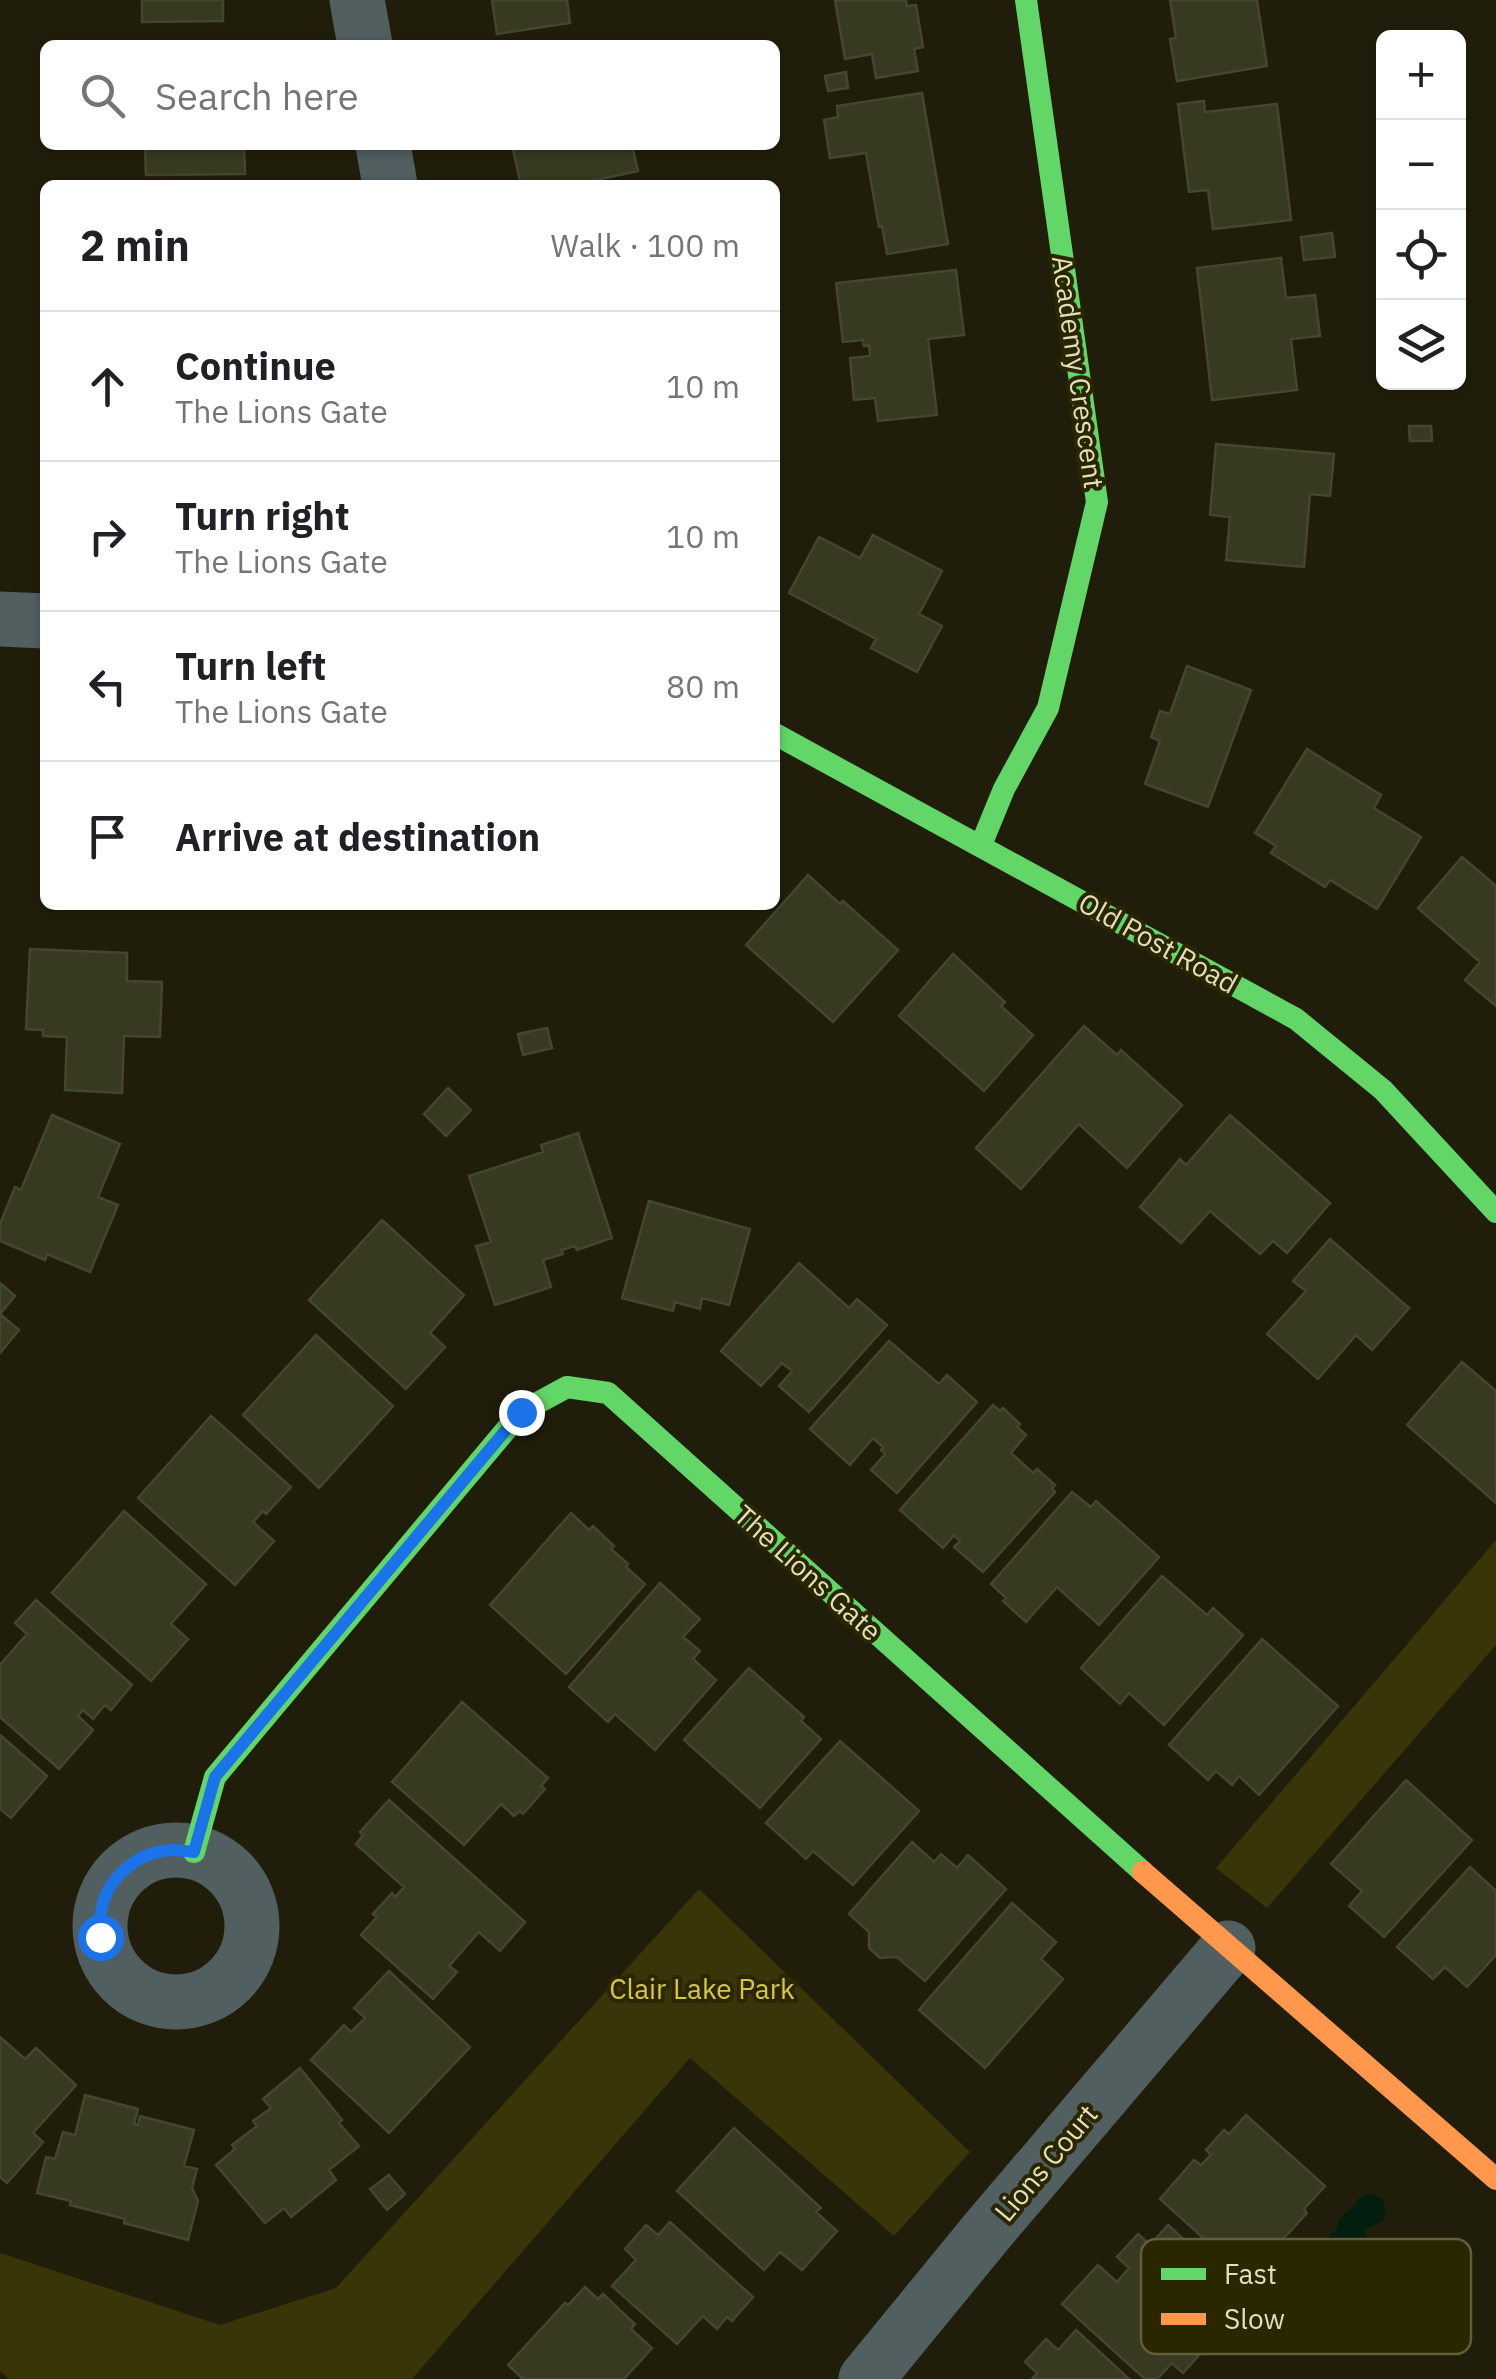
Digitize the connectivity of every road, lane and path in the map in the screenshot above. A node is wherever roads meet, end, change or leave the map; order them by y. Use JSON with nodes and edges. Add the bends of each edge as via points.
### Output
{"nodes":[{"id":1,"x":357,"y":0,"type":"edge"},
{"id":2,"x":1026,"y":0,"type":"edge"},
{"id":3,"x":364,"y":40,"type":"edge"},
{"id":4,"x":384,"y":150,"type":"edge"},
{"id":5,"x":389,"y":180,"type":"edge"},
{"id":6,"x":0,"y":619,"type":"edge"},
{"id":7,"x":40,"y":620,"type":"edge"},
{"id":8,"x":780,"y":737,"type":"edge"},
{"id":9,"x":981,"y":845,"type":"junction"},
{"id":10,"x":1496,"y":1212,"type":"edge"},
{"id":11,"x":194,"y":1852,"type":"dead end"},
{"id":12,"x":1228,"y":1948,"type":"junction"},
{"id":13,"x":1496,"y":2179,"type":"edge"},
{"id":14,"x":866,"y":2379,"type":"edge"}],
"edges":[{"from":1,"to":3,"type":"street"},
{"from":2,"to":9,"type":"street","name":"Academy Crescent","via":[[1097,502],[1048,708]]},
{"from":4,"to":5,"type":"street"},
{"from":6,"to":7,"type":"street"},
{"from":8,"to":9,"type":"street","name":"Old Post Road"},
{"from":9,"to":10,"type":"street","name":"Old Post Road","via":[[1296,1019],[1383,1090]]},
{"from":11,"to":12,"type":"street","name":"The Lions Gate","via":[[215,1777],[521,1412],[567,1387],[608,1393]]},
{"from":12,"to":13,"type":"street","name":"The Lions Gate"},
{"from":12,"to":14,"type":"street","name":"Lions Court"}]}
